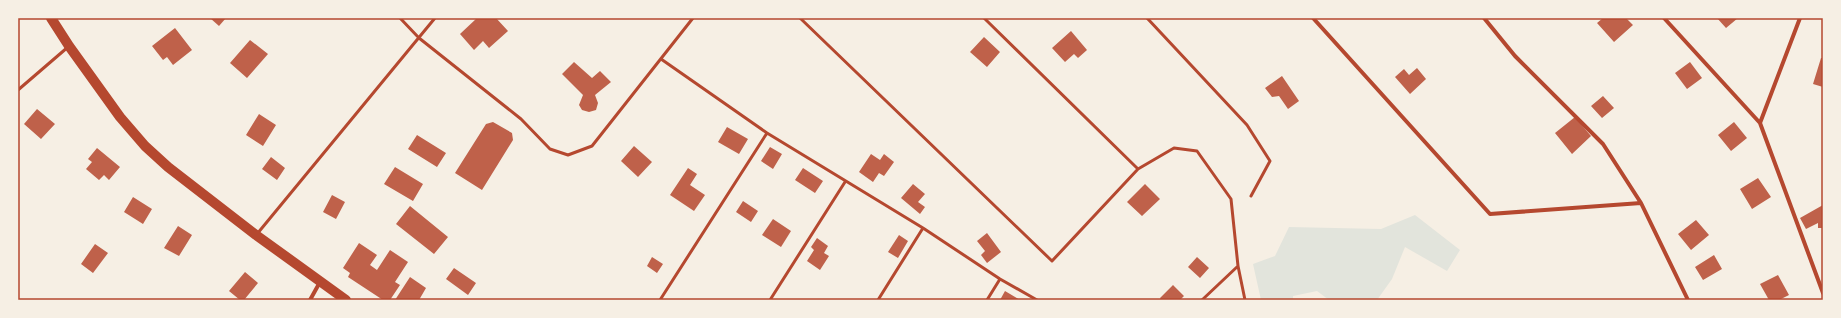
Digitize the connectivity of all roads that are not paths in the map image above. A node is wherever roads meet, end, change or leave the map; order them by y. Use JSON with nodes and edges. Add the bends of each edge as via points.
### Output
{"nodes":[{"id":1,"x":51,"y":18,"type":"edge"},
{"id":2,"x":400,"y":18,"type":"edge"},
{"id":3,"x":435,"y":18,"type":"edge"},
{"id":4,"x":694,"y":18,"type":"edge"},
{"id":5,"x":800,"y":18,"type":"edge"},
{"id":6,"x":984,"y":18,"type":"edge"},
{"id":7,"x":1147,"y":18,"type":"edge"},
{"id":8,"x":1313,"y":18,"type":"edge"},
{"id":9,"x":1484,"y":18,"type":"edge"},
{"id":10,"x":1664,"y":18,"type":"edge"},
{"id":11,"x":1800,"y":18,"type":"edge"},
{"id":12,"x":419,"y":38,"type":"junction"},
{"id":13,"x":69,"y":46,"type":"junction"},
{"id":14,"x":661,"y":60,"type":"junction"},
{"id":15,"x":18,"y":90,"type":"edge"},
{"id":16,"x":1760,"y":124,"type":"junction"},
{"id":17,"x":767,"y":133,"type":"junction"},
{"id":18,"x":1138,"y":169,"type":"junction"},
{"id":19,"x":846,"y":182,"type":"junction"},
{"id":20,"x":1251,"y":196,"type":"dead end"},
{"id":21,"x":1641,"y":203,"type":"junction"},
{"id":22,"x":923,"y":228,"type":"junction"},
{"id":23,"x":256,"y":235,"type":"junction"},
{"id":24,"x":1238,"y":266,"type":"junction"},
{"id":25,"x":1000,"y":279,"type":"junction"},
{"id":26,"x":320,"y":282,"type":"junction"},
{"id":27,"x":1823,"y":293,"type":"edge"},
{"id":28,"x":310,"y":300,"type":"edge"},
{"id":29,"x":346,"y":300,"type":"edge"},
{"id":30,"x":660,"y":300,"type":"edge"},
{"id":31,"x":770,"y":300,"type":"edge"},
{"id":32,"x":878,"y":300,"type":"edge"},
{"id":33,"x":987,"y":300,"type":"edge"},
{"id":34,"x":1037,"y":300,"type":"edge"},
{"id":35,"x":1202,"y":300,"type":"edge"},
{"id":36,"x":1245,"y":300,"type":"edge"},
{"id":37,"x":1688,"y":300,"type":"edge"}],
"edges":[{"from":1,"to":13,"type":"main road"},
{"from":2,"to":12,"type":"lane"},
{"from":3,"to":12,"type":"lane"},
{"from":4,"to":14,"type":"lane"},
{"from":5,"to":18,"type":"lane","via":[[1052,261]]},
{"from":6,"to":18,"type":"lane"},
{"from":7,"to":20,"type":"lane","via":[[1247,125],[1270,160]]},
{"from":8,"to":21,"type":"street","via":[[1490,214]]},
{"from":9,"to":21,"type":"street","via":[[1515,56],[1603,144]]},
{"from":10,"to":16,"type":"street"},
{"from":11,"to":16,"type":"street"},
{"from":12,"to":14,"type":"lane","via":[[521,119],[550,148],[568,154],[592,146]]},
{"from":12,"to":23,"type":"lane"},
{"from":13,"to":15,"type":"lane"},
{"from":13,"to":23,"type":"main road","via":[[120,118],[145,146]]},
{"from":14,"to":17,"type":"lane"},
{"from":16,"to":27,"type":"street"},
{"from":17,"to":19,"type":"lane"},
{"from":17,"to":30,"type":"lane"},
{"from":18,"to":24,"type":"lane","via":[[1174,148],[1197,151],[1230,199]]},
{"from":19,"to":22,"type":"lane"},
{"from":19,"to":31,"type":"lane"},
{"from":21,"to":37,"type":"street"},
{"from":22,"to":25,"type":"lane"},
{"from":22,"to":32,"type":"lane"},
{"from":23,"to":26,"type":"main road"},
{"from":24,"to":35,"type":"lane"},
{"from":24,"to":36,"type":"lane"},
{"from":25,"to":33,"type":"lane"},
{"from":25,"to":34,"type":"lane"},
{"from":26,"to":28,"type":"street"},
{"from":26,"to":29,"type":"main road"}]}
